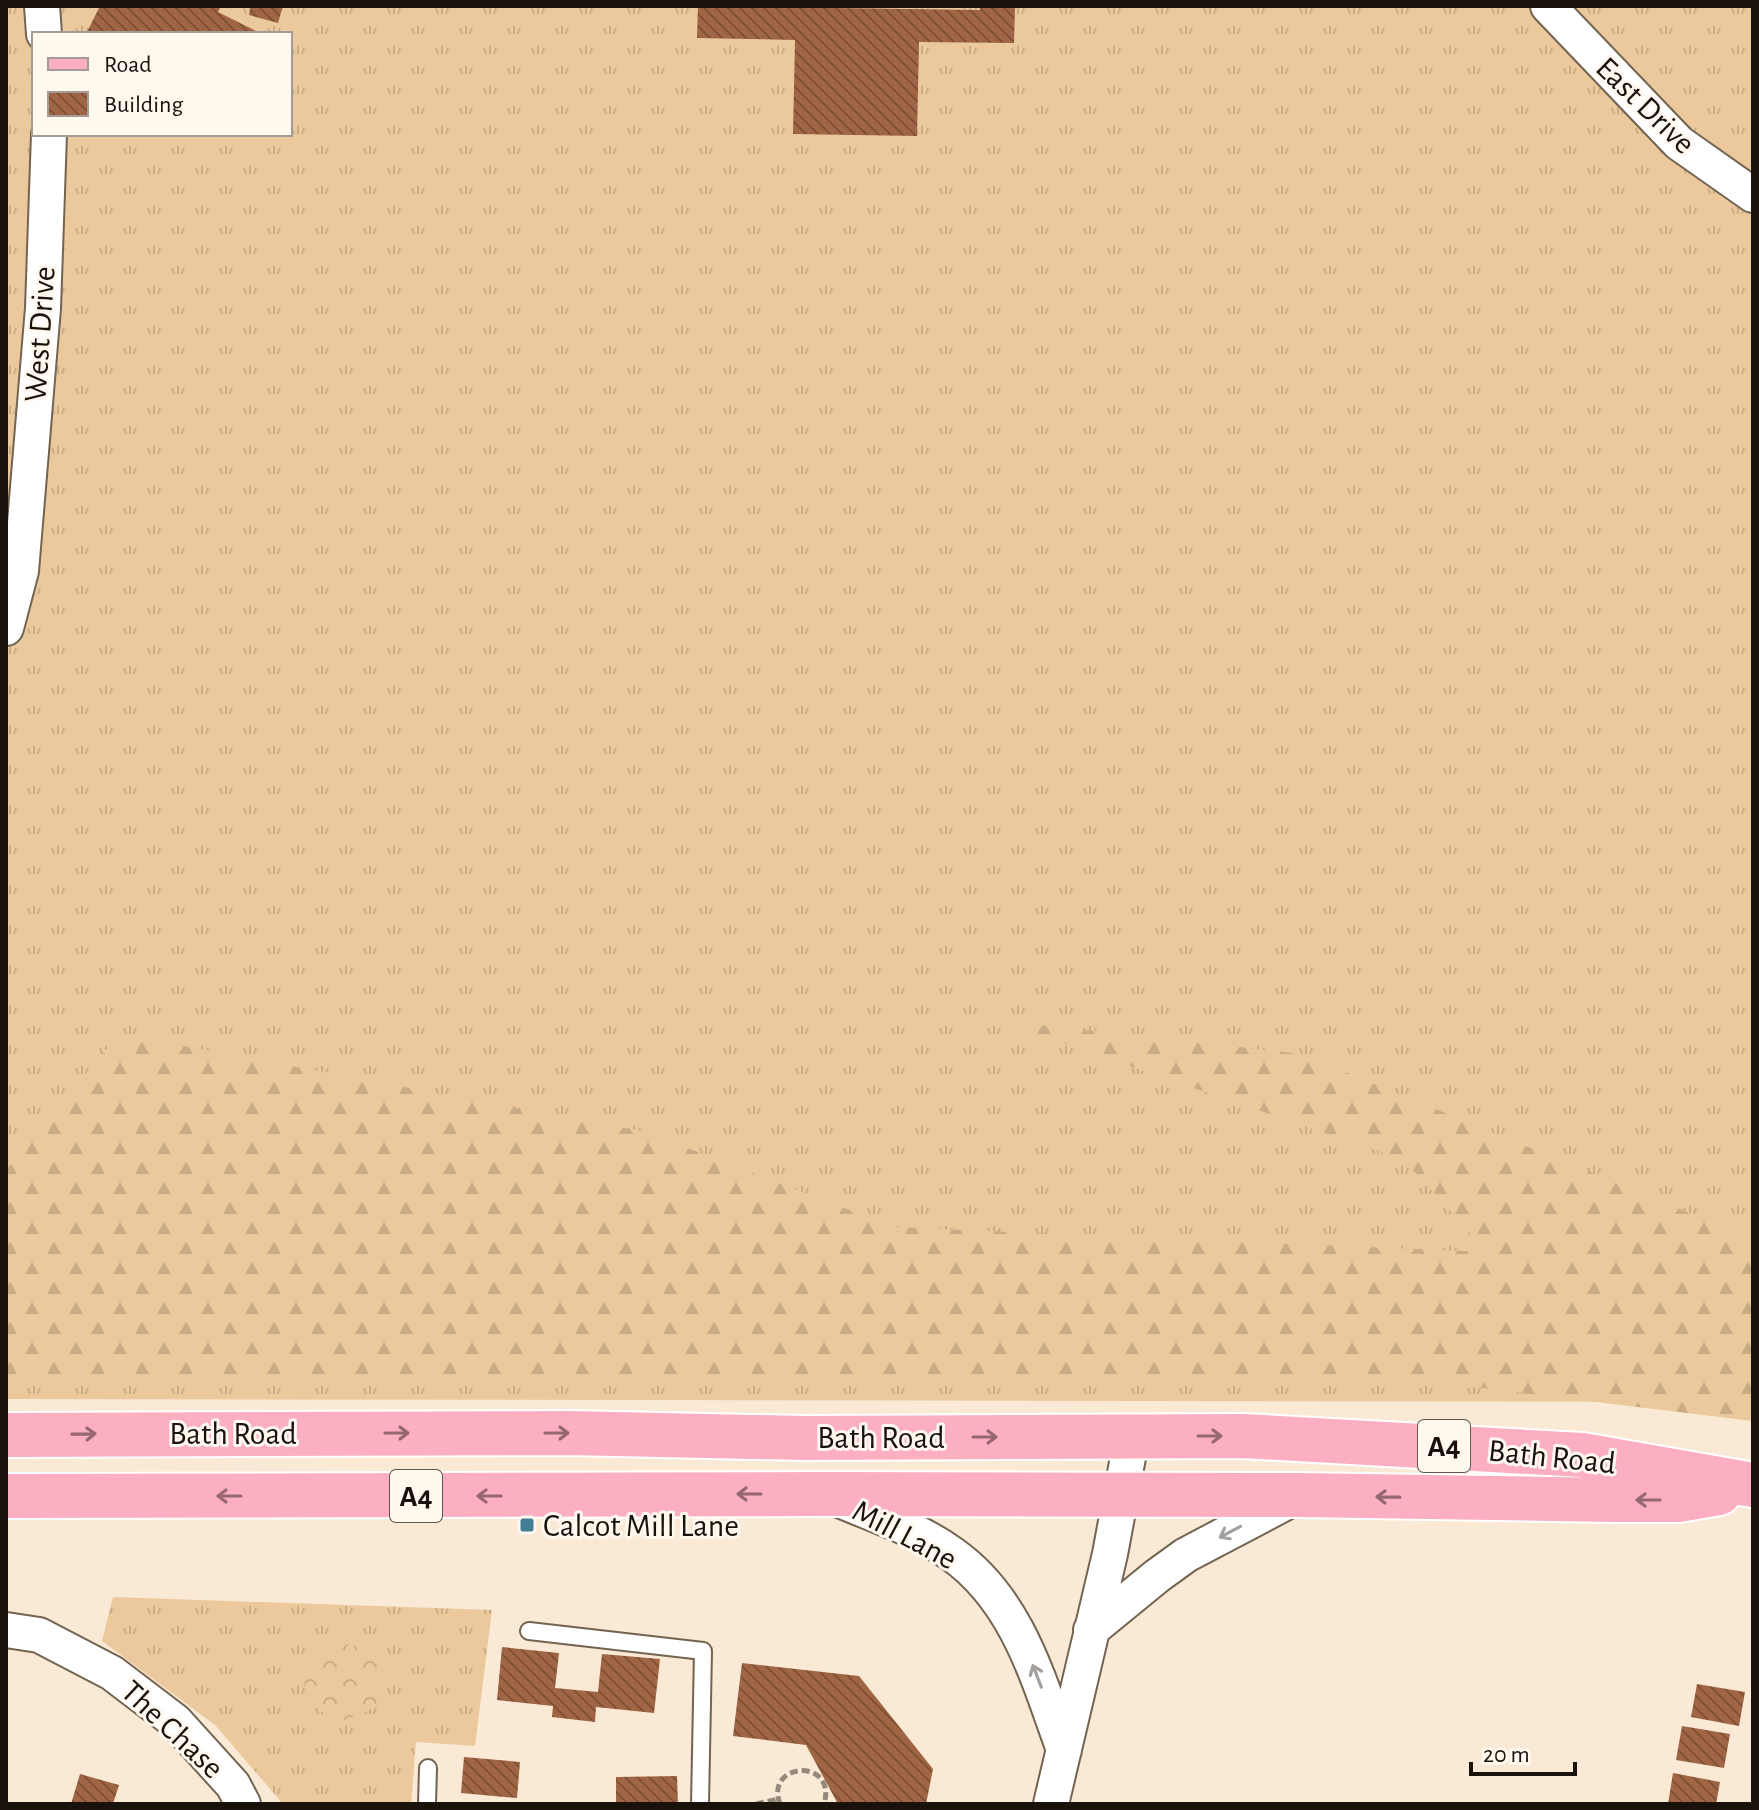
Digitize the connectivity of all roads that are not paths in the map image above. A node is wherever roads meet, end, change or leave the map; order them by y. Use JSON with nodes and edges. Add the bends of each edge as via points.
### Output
{"nodes":[{"id":1,"x":42,"y":6,"type":"edge"},
{"id":2,"x":1548,"y":6,"type":"edge"},
{"id":3,"x":44,"y":32,"type":"edge"},
{"id":4,"x":49,"y":136,"type":"edge"},
{"id":5,"x":1753,"y":195,"type":"edge"},
{"id":6,"x":6,"y":628,"type":"edge"},
{"id":7,"x":6,"y":1435,"type":"edge"},
{"id":8,"x":1132,"y":1436,"type":"junction"},
{"id":9,"x":1753,"y":1486,"type":"edge"},
{"id":10,"x":827,"y":1494,"type":"junction"},
{"id":11,"x":1121,"y":1495,"type":"junction"},
{"id":12,"x":1299,"y":1495,"type":"junction"},
{"id":13,"x":6,"y":1496,"type":"edge"},
{"id":14,"x":6,"y":1630,"type":"edge"},
{"id":15,"x":1091,"y":1630,"type":"junction"},
{"id":16,"x":529,"y":1631,"type":"dead end"},
{"id":17,"x":1064,"y":1750,"type":"junction"},
{"id":18,"x":428,"y":1768,"type":"dead end"},
{"id":19,"x":243,"y":1804,"type":"edge"},
{"id":20,"x":427,"y":1804,"type":"edge"},
{"id":21,"x":700,"y":1804,"type":"edge"},
{"id":22,"x":1051,"y":1804,"type":"edge"}],
"edges":[{"from":1,"to":3,"type":"street"},
{"from":2,"to":5,"type":"street","name":"East Drive","via":[[1679,143]]},
{"from":4,"to":6,"type":"street","name":"West Drive","via":[[43,308],[21,571]]},
{"from":7,"to":8,"type":"main road","name":"Bath Road","number":"A4","one_way":true},
{"from":8,"to":9,"type":"main road","name":"Bath Road","number":"A4","one_way":true,"via":[[1257,1437],[1582,1455]]},
{"from":8,"to":11,"type":"street"},
{"from":9,"to":12,"type":"main road","name":"Bath Road","number":"A4","one_way":true,"via":[[1678,1500]]},
{"from":10,"to":11,"type":"main road","name":"Bath Road","number":"A4"},
{"from":10,"to":13,"type":"main road","name":"Bath Road","number":"A4","one_way":true},
{"from":17,"to":10,"type":"street","name":"Mill Lane","one_way":true,"via":[[1012,1619],[974,1571],[917,1534]]},
{"from":11,"to":12,"type":"main road","name":"Bath Road","number":"A4"},
{"from":11,"to":15,"type":"street"},
{"from":12,"to":15,"type":"street","one_way":true,"via":[[1186,1555]]},
{"from":14,"to":19,"type":"street","name":"The Chase","via":[[39,1635],[112,1673],[175,1721],[233,1785]]},
{"from":15,"to":17,"type":"street"},
{"from":16,"to":21,"type":"lane","via":[[703,1651]]},
{"from":17,"to":22,"type":"street"},
{"from":18,"to":20,"type":"lane"}]}
